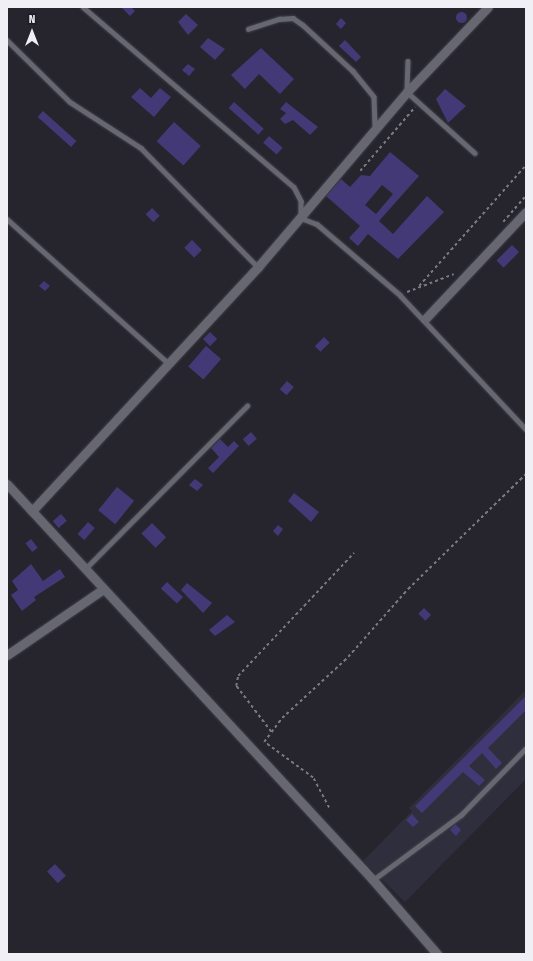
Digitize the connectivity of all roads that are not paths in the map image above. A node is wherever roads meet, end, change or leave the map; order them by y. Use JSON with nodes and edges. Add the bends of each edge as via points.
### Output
{"nodes":[{"id":1,"x":83,"y":7,"type":"edge"},
{"id":2,"x":488,"y":7,"type":"edge"},
{"id":3,"x":248,"y":29,"type":"dead end"},
{"id":4,"x":7,"y":40,"type":"edge"},
{"id":5,"x":408,"y":61,"type":"dead end"},
{"id":6,"x":407,"y":92,"type":"junction"},
{"id":7,"x":374,"y":132,"type":"junction"},
{"id":8,"x":475,"y":154,"type":"dead end"},
{"id":9,"x":526,"y":212,"type":"edge"},
{"id":10,"x":301,"y":218,"type":"junction"},
{"id":11,"x":7,"y":219,"type":"edge"},
{"id":12,"x":258,"y":267,"type":"junction"},
{"id":13,"x":426,"y":319,"type":"junction"},
{"id":14,"x":169,"y":364,"type":"junction"},
{"id":15,"x":247,"y":406,"type":"dead end"},
{"id":16,"x":526,"y":429,"type":"edge"},
{"id":17,"x":7,"y":484,"type":"edge"},
{"id":18,"x":32,"y":511,"type":"junction"},
{"id":19,"x":83,"y":570,"type":"junction"},
{"id":20,"x":102,"y":590,"type":"junction"},
{"id":21,"x":7,"y":654,"type":"edge"},
{"id":22,"x":526,"y":748,"type":"edge"},
{"id":23,"x":373,"y":880,"type":"junction"},
{"id":24,"x":436,"y":954,"type":"edge"}],
"edges":[{"from":1,"to":10,"type":"lane","via":[[294,187],[301,201]]},
{"from":2,"to":6,"type":"street"},
{"from":3,"to":7,"type":"lane","via":[[286,19],[303,25],[353,71],[374,97]]},
{"from":4,"to":12,"type":"lane","via":[[70,102],[141,148]]},
{"from":5,"to":6,"type":"lane"},
{"from":6,"to":7,"type":"street"},
{"from":6,"to":8,"type":"lane"},
{"from":7,"to":10,"type":"street"},
{"from":9,"to":13,"type":"street"},
{"from":10,"to":12,"type":"street"},
{"from":10,"to":13,"type":"lane","via":[[317,224]]},
{"from":11,"to":14,"type":"lane"},
{"from":12,"to":14,"type":"street"},
{"from":13,"to":16,"type":"lane"},
{"from":14,"to":18,"type":"street"},
{"from":15,"to":19,"type":"lane"},
{"from":17,"to":18,"type":"street"},
{"from":18,"to":19,"type":"street"},
{"from":19,"to":20,"type":"street"},
{"from":20,"to":21,"type":"street"},
{"from":20,"to":23,"type":"street"},
{"from":22,"to":23,"type":"lane","via":[[461,815]]},
{"from":23,"to":24,"type":"street"}]}
